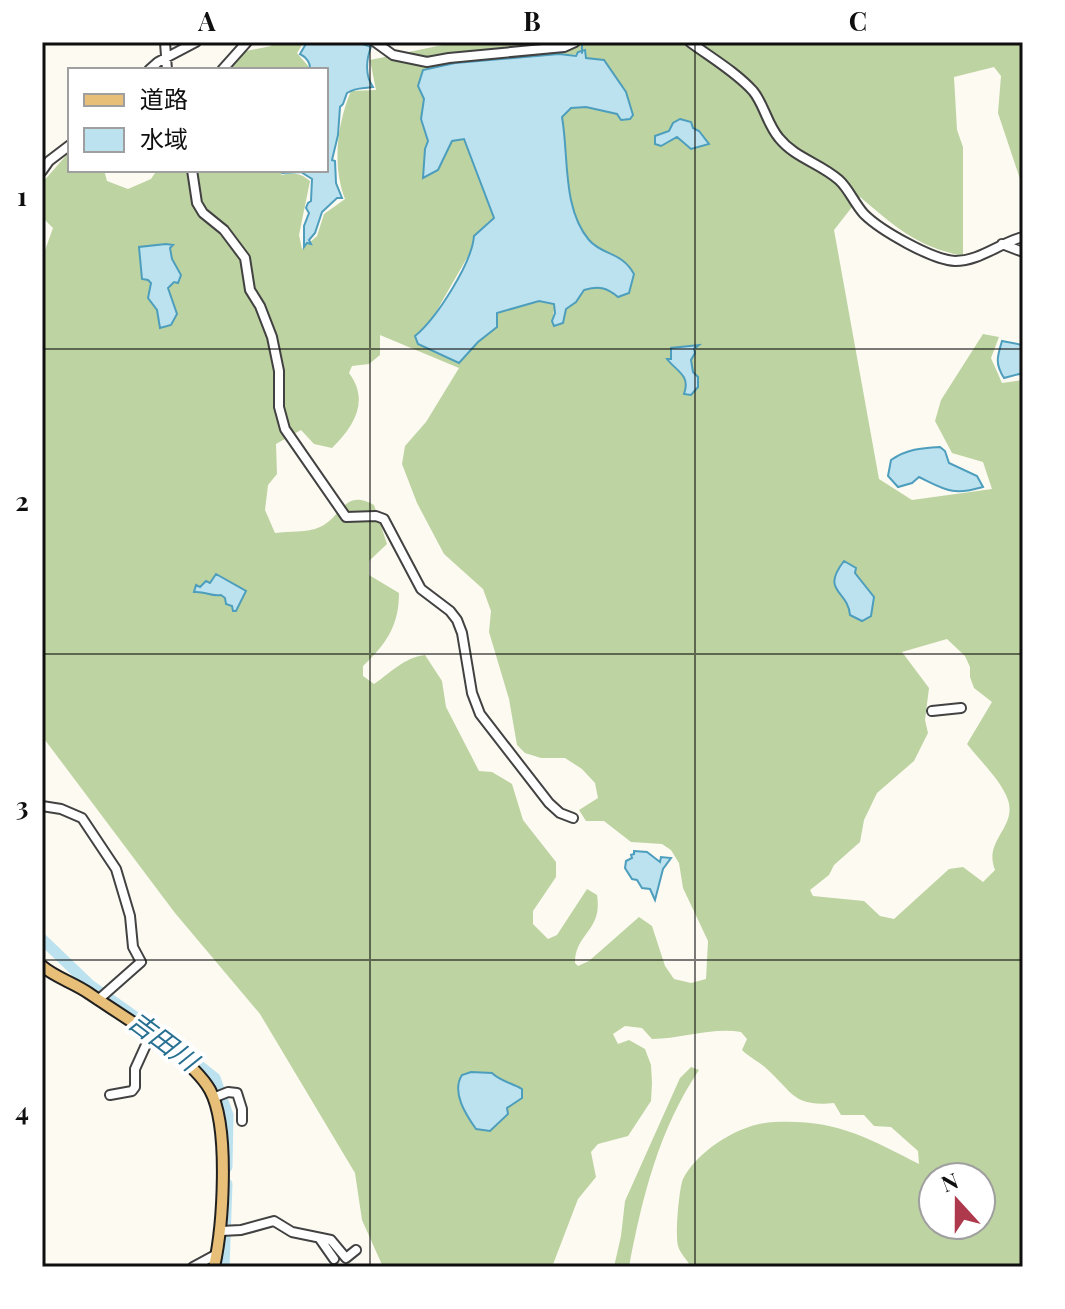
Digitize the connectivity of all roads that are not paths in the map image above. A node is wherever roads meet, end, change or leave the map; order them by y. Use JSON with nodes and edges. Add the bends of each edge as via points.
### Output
{"nodes":[{"id":1,"x":165,"y":42,"type":"edge"},
{"id":2,"x":196,"y":42,"type":"edge"},
{"id":3,"x":247,"y":42,"type":"edge"},
{"id":4,"x":575,"y":42,"type":"edge"},
{"id":5,"x":690,"y":42,"type":"edge"},
{"id":6,"x":377,"y":43,"type":"edge"},
{"id":7,"x":166,"y":57,"type":"junction"},
{"id":8,"x":152,"y":68,"type":"edge"},
{"id":9,"x":167,"y":68,"type":"edge"},
{"id":10,"x":224,"y":68,"type":"edge"},
{"id":11,"x":68,"y":147,"type":"edge"},
{"id":12,"x":42,"y":169,"type":"edge"},
{"id":13,"x":192,"y":172,"type":"edge"},
{"id":14,"x":1023,"y":237,"type":"edge"},
{"id":15,"x":1001,"y":244,"type":"junction"},
{"id":16,"x":1023,"y":252,"type":"edge"},
{"id":17,"x":961,"y":708,"type":"dead end"},
{"id":18,"x":932,"y":711,"type":"dead end"},
{"id":19,"x":42,"y":806,"type":"edge"},
{"id":20,"x":573,"y":818,"type":"dead end"},
{"id":21,"x":42,"y":966,"type":"edge"},
{"id":22,"x":99,"y":999,"type":"junction"},
{"id":23,"x":150,"y":1036,"type":"junction"},
{"id":24,"x":110,"y":1095,"type":"dead end"},
{"id":25,"x":215,"y":1097,"type":"junction"},
{"id":26,"x":242,"y":1121,"type":"dead end"},
{"id":27,"x":224,"y":1231,"type":"junction"},
{"id":28,"x":320,"y":1239,"type":"junction"},
{"id":29,"x":356,"y":1250,"type":"dead end"},
{"id":30,"x":217,"y":1254,"type":"junction"},
{"id":31,"x":334,"y":1259,"type":"dead end"},
{"id":32,"x":193,"y":1267,"type":"edge"},
{"id":33,"x":214,"y":1267,"type":"edge"}],
"edges":[{"from":1,"to":7,"type":"street"},
{"from":2,"to":7,"type":"street"},
{"from":3,"to":10,"type":"street"},
{"from":4,"to":6,"type":"street","via":[[427,62],[393,55]]},
{"from":5,"to":15,"type":"street","via":[[754,92],[781,141],[838,179],[873,222],[950,261],[974,258]]},
{"from":7,"to":8,"type":"street"},
{"from":7,"to":9,"type":"street"},
{"from":11,"to":12,"type":"street"},
{"from":13,"to":20,"type":"street","via":[[203,213],[245,258],[250,290],[272,337],[285,429],[346,517],[376,516],[388,524],[421,589],[457,620],[480,714],[549,803]]},
{"from":14,"to":15,"type":"street"},
{"from":15,"to":16,"type":"street"},
{"from":17,"to":18,"type":"street"},
{"from":19,"to":22,"type":"street","via":[[82,818],[116,869],[130,916],[131,938],[141,962]]},
{"from":21,"to":22,"type":"main road"},
{"from":22,"to":23,"type":"main road"},
{"from":23,"to":24,"type":"street","via":[[135,1069],[135,1087]]},
{"from":23,"to":25,"type":"main road","via":[[197,1073]]},
{"from":25,"to":26,"type":"street","via":[[237,1093]]},
{"from":25,"to":27,"type":"main road"},
{"from":27,"to":28,"type":"street","via":[[274,1221]]},
{"from":27,"to":30,"type":"main road"},
{"from":28,"to":29,"type":"street","via":[[331,1240],[346,1258]]},
{"from":28,"to":31,"type":"street"},
{"from":30,"to":32,"type":"street"},
{"from":30,"to":33,"type":"main road"}]}
